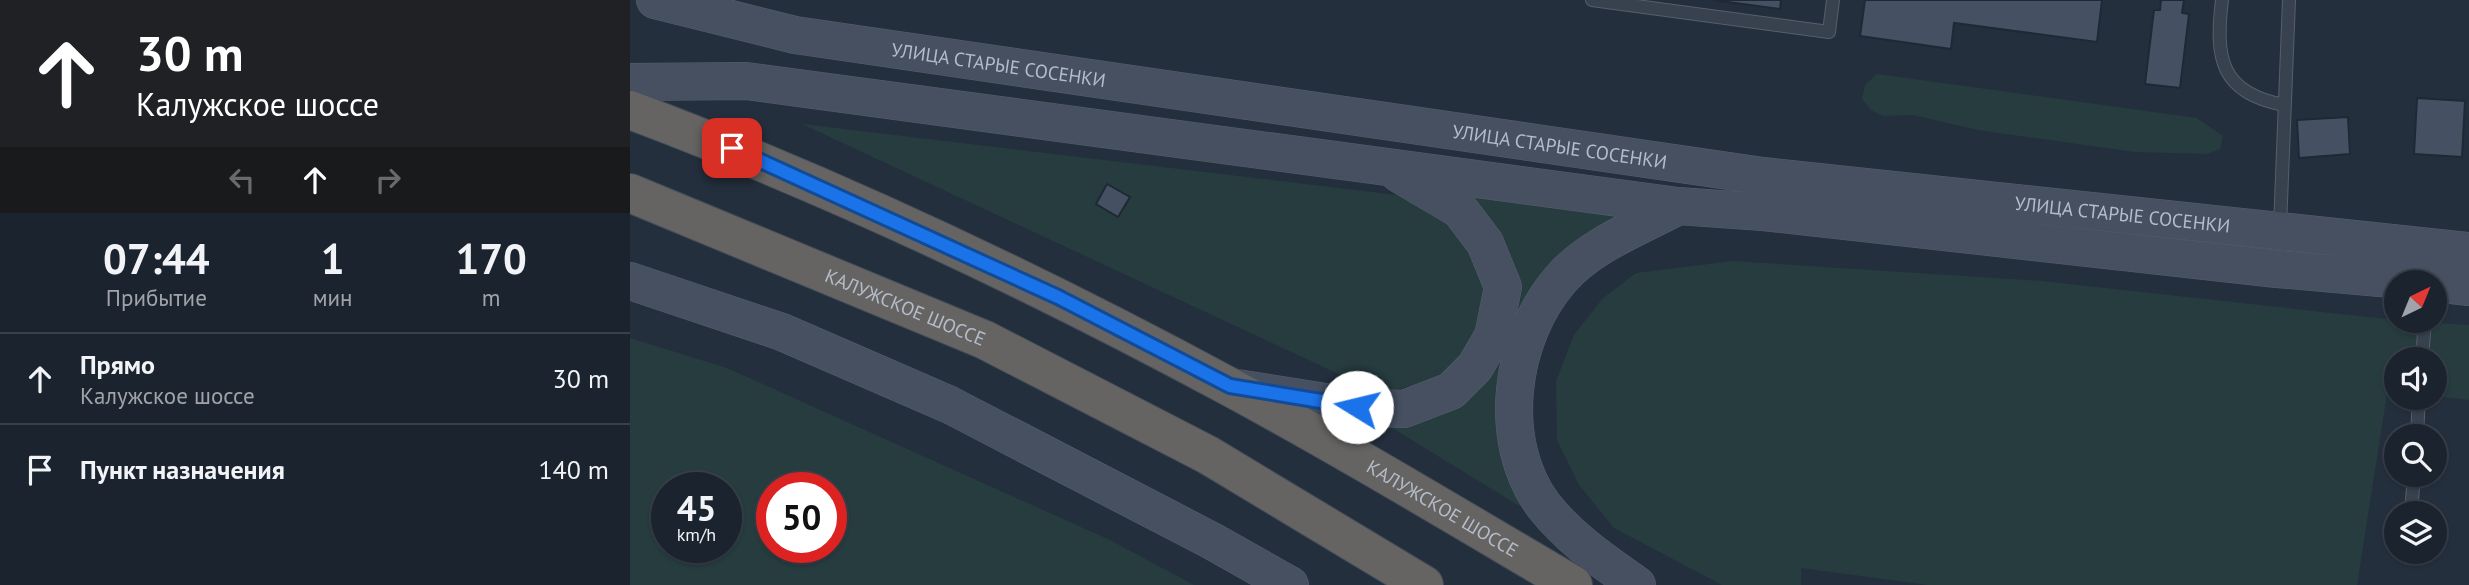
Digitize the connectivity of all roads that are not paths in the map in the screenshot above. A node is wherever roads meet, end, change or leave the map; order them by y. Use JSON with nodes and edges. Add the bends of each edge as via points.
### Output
{"nodes":[{"id":1,"x":655,"y":0,"type":"edge"},
{"id":2,"x":1592,"y":0,"type":"edge"},
{"id":3,"x":1833,"y":0,"type":"edge"},
{"id":4,"x":2222,"y":0,"type":"edge"},
{"id":5,"x":2289,"y":0,"type":"edge"},
{"id":6,"x":630,"y":82,"type":"edge"},
{"id":7,"x":2284,"y":105,"type":"junction"},
{"id":8,"x":630,"y":110,"type":"edge"},
{"id":9,"x":1383,"y":165,"type":"junction"},
{"id":10,"x":630,"y":193,"type":"edge"},
{"id":11,"x":1678,"y":206,"type":"junction"},
{"id":12,"x":2280,"y":231,"type":"junction"},
{"id":13,"x":2469,"y":251,"type":"edge"},
{"id":14,"x":2384,"y":278,"type":"edge"},
{"id":15,"x":630,"y":281,"type":"edge"},
{"id":16,"x":2447,"y":284,"type":"edge"},
{"id":17,"x":2469,"y":286,"type":"edge"},
{"id":18,"x":1230,"y":386,"type":"junction"},
{"id":19,"x":1343,"y":534,"type":"junction"},
{"id":20,"x":1290,"y":585,"type":"edge"},
{"id":21,"x":1397,"y":585,"type":"edge"},
{"id":22,"x":1424,"y":585,"type":"edge"},
{"id":23,"x":1573,"y":585,"type":"edge"},
{"id":24,"x":1637,"y":585,"type":"edge"}],
"edges":[{"from":1,"to":12,"type":"main road","name":"УЛИЦА СТАРЫЕ СОСЕНКИ","via":[[795,35],[1763,176]]},
{"from":2,"to":3,"type":"lane","via":[[1829,32]]},
{"from":4,"to":7,"type":"lane","via":[[2218,34],[2224,65],[2237,86],[2258,100]]},
{"from":5,"to":7,"type":"lane"},
{"from":6,"to":9,"type":"main road","name":"УЛИЦА СТАРЫЕ СОСЕНКИ","via":[[746,81]]},
{"from":7,"to":12,"type":"lane"},
{"from":8,"to":18,"type":"highway","name":"КАЛУЖСКОЕ ШОССЕ","via":[[732,148],[1046,291]]},
{"from":9,"to":11,"type":"main road","name":"УЛИЦА СТАРЫЕ СОСЕНКИ"},
{"from":9,"to":18,"type":"main road","via":[[1460,210],[1485,243],[1503,287],[1493,336],[1475,367],[1451,391],[1404,409],[1357,407]]},
{"from":10,"to":19,"type":"highway","name":"КАЛУЖСКОЕ ШОССЕ","via":[[985,340],[1208,455]]},
{"from":11,"to":14,"type":"main road","name":"УЛИЦА СТАРЫЕ СОСЕНКИ"},
{"from":11,"to":24,"type":"main road","via":[[1594,252],[1562,277],[1524,343],[1515,383],[1516,426],[1524,467],[1543,504],[1571,537]]},
{"from":12,"to":13,"type":"main road","name":"УЛИЦА СТАРЫЕ СОСЕНКИ"},
{"from":15,"to":20,"type":"main road","via":[[782,332],[950,405]]},
{"from":16,"to":17,"type":"main road"},
{"from":18,"to":23,"type":"highway","name":"КАЛУЖСКОЕ ШОССЕ"},
{"from":19,"to":21,"type":"main road"},
{"from":19,"to":22,"type":"highway","name":"КАЛУЖСКОЕ ШОССЕ"}]}
